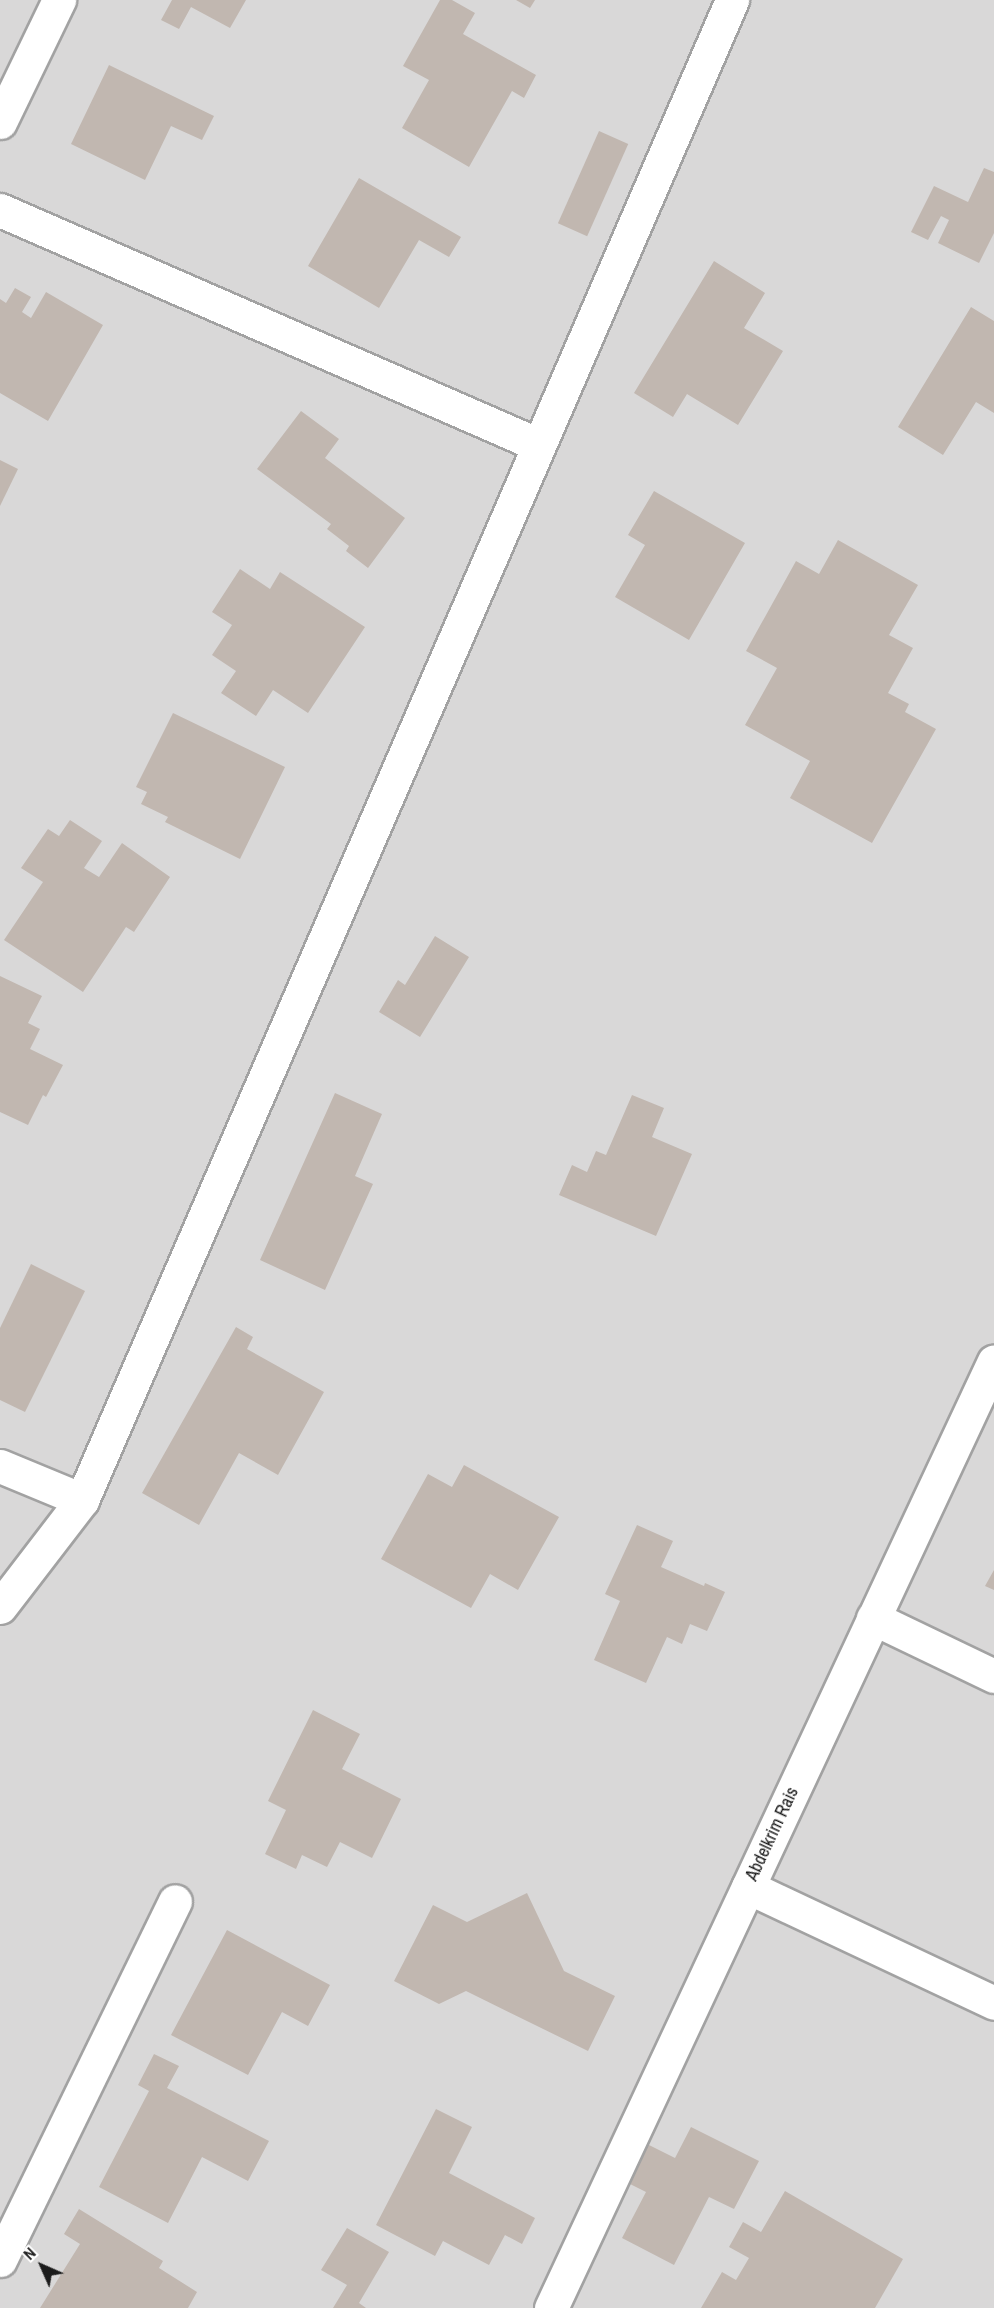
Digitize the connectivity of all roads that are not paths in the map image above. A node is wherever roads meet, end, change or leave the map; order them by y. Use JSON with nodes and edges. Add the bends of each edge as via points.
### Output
{"nodes":[{"id":1,"x":59,"y":0,"type":"edge"},
{"id":2,"x":732,"y":0,"type":"edge"},
{"id":3,"x":0,"y":122,"type":"edge"},
{"id":4,"x":0,"y":210,"type":"edge"},
{"id":5,"x":539,"y":445,"type":"junction"},
{"id":6,"x":994,"y":1361,"type":"edge"},
{"id":7,"x":0,"y":1466,"type":"edge"},
{"id":8,"x":82,"y":1500,"type":"junction"},
{"id":9,"x":0,"y":1607,"type":"edge"},
{"id":10,"x":873,"y":1618,"type":"junction"},
{"id":11,"x":994,"y":1676,"type":"edge"},
{"id":12,"x":748,"y":1887,"type":"junction"},
{"id":13,"x":175,"y":1901,"type":"dead end"},
{"id":14,"x":994,"y":2003,"type":"edge"},
{"id":15,"x":0,"y":2260,"type":"edge"},
{"id":16,"x":550,"y":2308,"type":"edge"}],
"edges":[{"from":1,"to":3,"type":"street"},
{"from":2,"to":5,"type":"street"},
{"from":4,"to":5,"type":"street"},
{"from":5,"to":8,"type":"street"},
{"from":6,"to":10,"type":"street","name":"Abdelkrim Rais"},
{"from":7,"to":8,"type":"street"},
{"from":8,"to":9,"type":"street"},
{"from":10,"to":11,"type":"street"},
{"from":10,"to":12,"type":"street","name":"Abdelkrim Rais"},
{"from":12,"to":14,"type":"street"},
{"from":12,"to":16,"type":"street","name":"Abdelkrim Rais"},
{"from":13,"to":15,"type":"street"}]}
